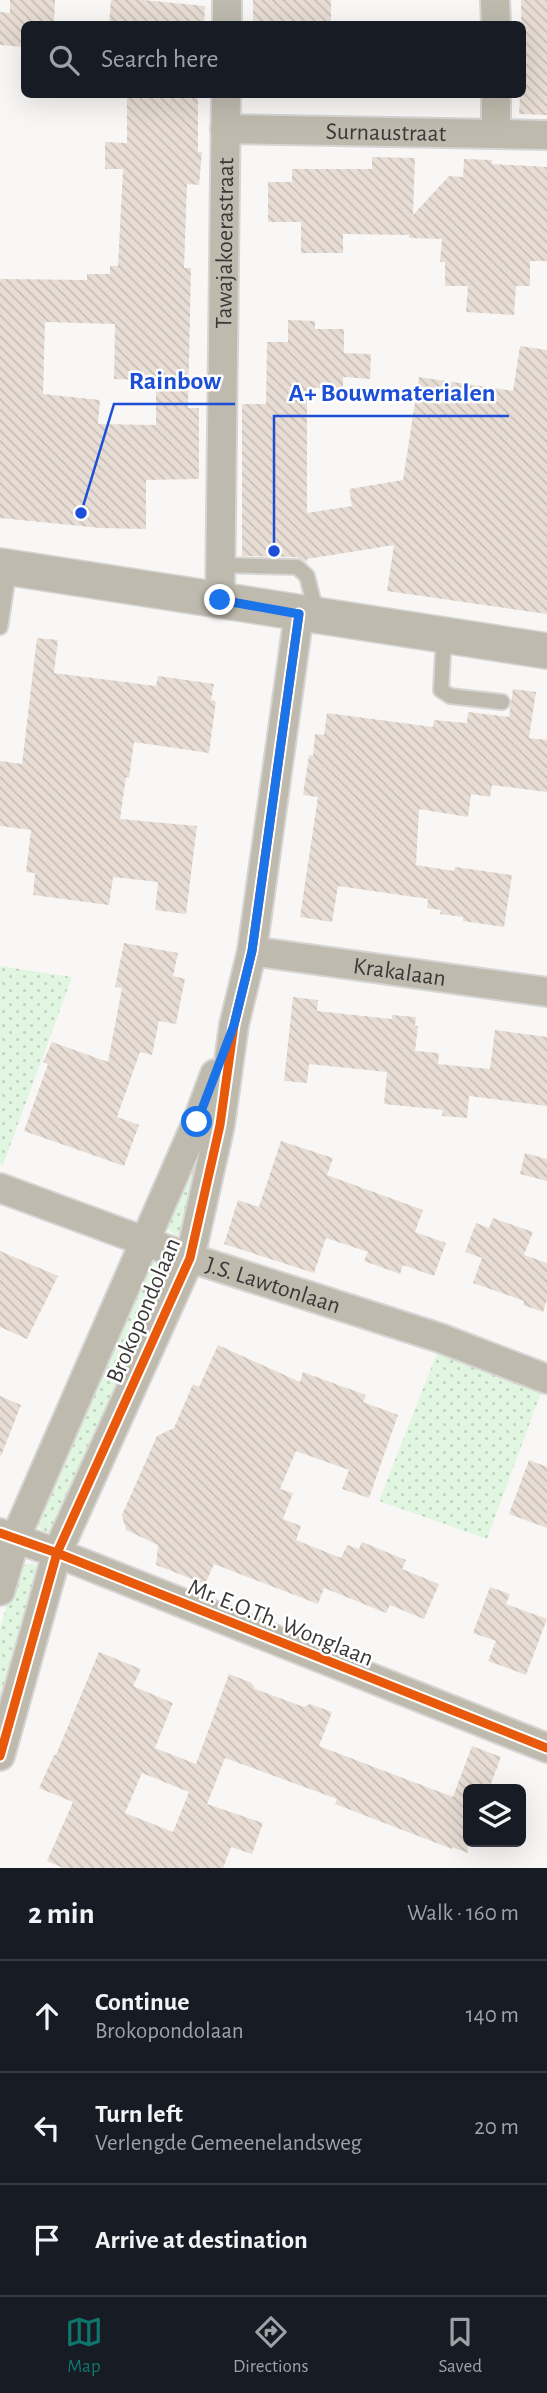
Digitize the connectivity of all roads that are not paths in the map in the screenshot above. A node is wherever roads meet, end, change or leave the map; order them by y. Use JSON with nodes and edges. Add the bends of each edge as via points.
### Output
{"nodes":[{"id":1,"x":227,"y":0,"type":"edge"},
{"id":2,"x":495,"y":0,"type":"edge"},
{"id":3,"x":227,"y":21,"type":"edge"},
{"id":4,"x":496,"y":21,"type":"edge"},
{"id":5,"x":226,"y":98,"type":"edge"},
{"id":6,"x":496,"y":98,"type":"edge"},
{"id":7,"x":225,"y":129,"type":"junction"},
{"id":8,"x":496,"y":134,"type":"junction"},
{"id":9,"x":547,"y":135,"type":"edge"},
{"id":10,"x":220,"y":565,"type":"junction"},
{"id":11,"x":4,"y":567,"type":"edge"},
{"id":12,"x":220,"y":600,"type":"junction"},
{"id":13,"x":308,"y":615,"type":"junction"},
{"id":14,"x":0,"y":627,"type":"edge"},
{"id":15,"x":444,"y":636,"type":"junction"},
{"id":16,"x":547,"y":651,"type":"edge"},
{"id":17,"x":502,"y":702,"type":"dead end"},
{"id":18,"x":252,"y":951,"type":"junction"},
{"id":19,"x":547,"y":992,"type":"edge"},
{"id":20,"x":234,"y":1025,"type":"junction"},
{"id":21,"x":0,"y":1188,"type":"edge"},
{"id":22,"x":146,"y":1241,"type":"junction"},
{"id":23,"x":190,"y":1258,"type":"junction"},
{"id":24,"x":547,"y":1379,"type":"edge"},
{"id":25,"x":8,"y":1536,"type":"edge"},
{"id":26,"x":57,"y":1553,"type":"junction"},
{"id":27,"x":0,"y":1591,"type":"edge"},
{"id":28,"x":547,"y":1748,"type":"edge"},
{"id":29,"x":0,"y":1756,"type":"edge"}],
"edges":[{"from":1,"to":3,"type":"street"},
{"from":2,"to":4,"type":"street"},
{"from":5,"to":7,"type":"street","name":"Tawajakoerastraat"},
{"from":6,"to":8,"type":"street"},
{"from":7,"to":8,"type":"street","name":"Surnaustraat"},
{"from":7,"to":10,"type":"street","name":"Tawajakoerastraat"},
{"from":8,"to":9,"type":"street","name":"Surnaustraat"},
{"from":10,"to":12,"type":"street","name":"Tawajakoerastraat"},
{"from":10,"to":13,"type":"lane","via":[[297,567],[307,576]]},
{"from":11,"to":12,"type":"street"},
{"from":11,"to":14,"type":"lane"},
{"from":12,"to":13,"type":"street"},
{"from":13,"to":15,"type":"street"},
{"from":13,"to":18,"type":"street","name":"Brokopondolaan"},
{"from":15,"to":16,"type":"street"},
{"from":15,"to":17,"type":"lane","via":[[441,690],[450,696]]},
{"from":18,"to":19,"type":"street","name":"Krakalaan"},
{"from":18,"to":20,"type":"street","name":"Brokopondolaan"},
{"from":20,"to":22,"type":"street","name":"Brokopondolaan"},
{"from":20,"to":23,"type":"street","name":"Brokopondolaan","via":[[220,1125]]},
{"from":21,"to":22,"type":"street","name":"J.S. Lawtonlaan"},
{"from":22,"to":23,"type":"street","name":"J.S. Lawtonlaan"},
{"from":22,"to":25,"type":"street","name":"Brokopondolaan"},
{"from":23,"to":24,"type":"street","name":"J.S. Lawtonlaan","via":[[440,1338]]},
{"from":23,"to":26,"type":"street","name":"Brokopondolaan"},
{"from":25,"to":26,"type":"street","name":"Mr. E.O.Th. Wonglaan"},
{"from":25,"to":27,"type":"street","name":"Brokopondolaan"},
{"from":26,"to":28,"type":"street","name":"Mr. E.O.Th. Wonglaan"},
{"from":26,"to":29,"type":"street","name":"Brokopondolaan"}]}
